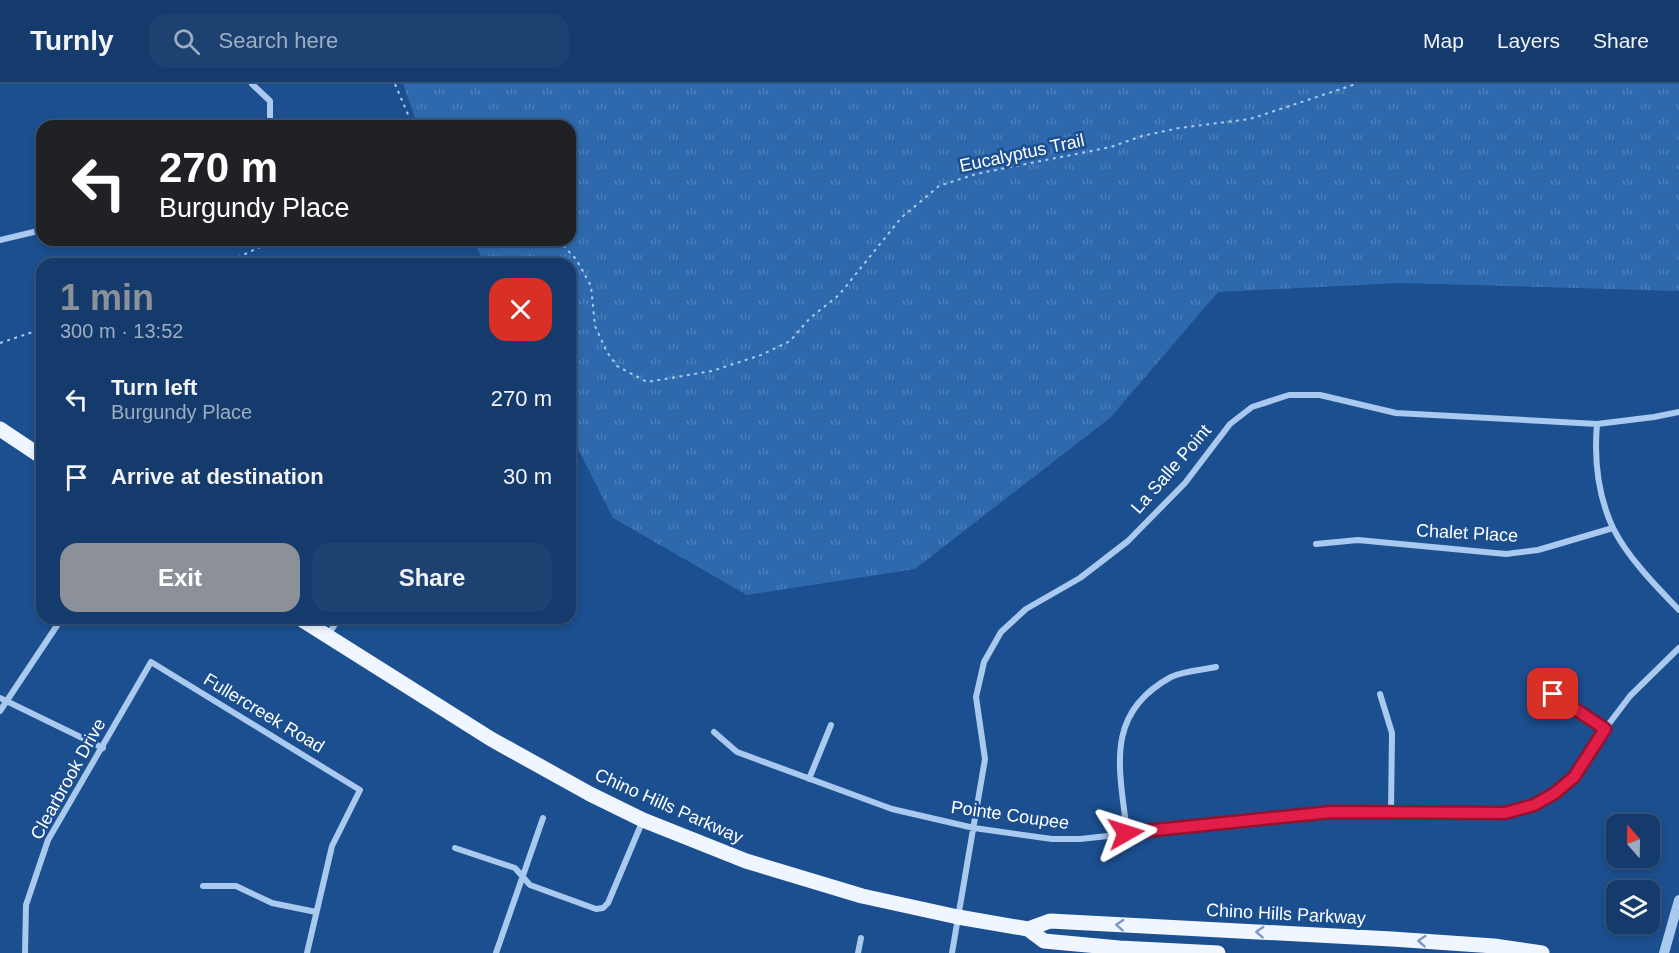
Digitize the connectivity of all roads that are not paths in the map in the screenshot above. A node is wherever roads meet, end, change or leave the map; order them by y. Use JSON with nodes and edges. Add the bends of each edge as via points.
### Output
{"nodes":[{"id":1,"x":252,"y":84,"type":"edge"},
{"id":2,"x":270,"y":120,"type":"edge"},
{"id":3,"x":36,"y":231,"type":"edge"},
{"id":4,"x":0,"y":240,"type":"edge"},
{"id":5,"x":1679,"y":412,"type":"edge"},
{"id":6,"x":1597,"y":424,"type":"junction"},
{"id":7,"x":0,"y":429,"type":"edge"},
{"id":8,"x":36,"y":453,"type":"edge"},
{"id":9,"x":1613,"y":528,"type":"junction"},
{"id":10,"x":1316,"y":544,"type":"dead end"},
{"id":11,"x":1679,"y":610,"type":"edge"},
{"id":12,"x":58,"y":624,"type":"edge"},
{"id":13,"x":308,"y":624,"type":"edge"},
{"id":14,"x":335,"y":624,"type":"edge"},
{"id":15,"x":327,"y":637,"type":"junction"},
{"id":16,"x":1679,"y":648,"type":"edge"},
{"id":17,"x":151,"y":662,"type":"joint"},
{"id":18,"x":1216,"y":667,"type":"dead end"},
{"id":19,"x":1536,"y":683,"type":"dead end"},
{"id":20,"x":1380,"y":694,"type":"dead end"},
{"id":21,"x":3,"y":700,"type":"edge"},
{"id":22,"x":0,"y":711,"type":"edge"},
{"id":23,"x":831,"y":725,"type":"dead end"},
{"id":24,"x":1605,"y":729,"type":"junction"},
{"id":25,"x":714,"y":732,"type":"dead end"},
{"id":26,"x":103,"y":748,"type":"junction"},
{"id":27,"x":809,"y":779,"type":"junction"},
{"id":28,"x":1391,"y":812,"type":"junction"},
{"id":29,"x":543,"y":818,"type":"dead end"},
{"id":30,"x":643,"y":820,"type":"junction"},
{"id":31,"x":974,"y":828,"type":"junction"},
{"id":32,"x":1126,"y":833,"type":"junction"},
{"id":33,"x":454,"y":848,"type":"dead end"},
{"id":34,"x":522,"y":878,"type":"junction"},
{"id":35,"x":203,"y":886,"type":"dead end"},
{"id":36,"x":1679,"y":900,"type":"edge"},
{"id":37,"x":316,"y":912,"type":"junction"},
{"id":38,"x":958,"y":917,"type":"junction"},
{"id":39,"x":1028,"y":928,"type":"junction"},
{"id":40,"x":861,"y":938,"type":"dead end"},
{"id":41,"x":25,"y":953,"type":"edge"},
{"id":42,"x":307,"y":953,"type":"edge"},
{"id":43,"x":496,"y":953,"type":"edge"},
{"id":44,"x":858,"y":953,"type":"edge"},
{"id":45,"x":952,"y":953,"type":"edge"},
{"id":46,"x":1218,"y":953,"type":"edge"},
{"id":47,"x":1542,"y":953,"type":"edge"},
{"id":48,"x":1664,"y":953,"type":"edge"}],
"edges":[{"from":1,"to":2,"type":"street","via":[[270,101]]},
{"from":3,"to":4,"type":"street"},
{"from":5,"to":6,"type":"street","name":"La Salle Point"},
{"from":6,"to":9,"type":"street","via":[[1594,455]]},
{"from":6,"to":31,"type":"street","name":"La Salle Point","via":[[1396,413],[1320,395],[1289,395],[1252,407],[1230,424],[1185,483],[1128,541],[1080,578],[1026,609],[1000,632],[984,662],[976,697],[985,759]]},
{"from":7,"to":8,"type":"main road"},
{"from":9,"to":10,"type":"street","name":"Chalet Place","via":[[1538,550],[1506,554],[1358,540]]},
{"from":9,"to":11,"type":"street","via":[[1642,570]]},
{"from":12,"to":21,"type":"street"},
{"from":13,"to":15,"type":"main road","name":"Chino Hills Parkway"},
{"from":14,"to":15,"type":"street"},
{"from":15,"to":30,"type":"main road","name":"Chino Hills Parkway","via":[[491,739]]},
{"from":16,"to":24,"type":"street","name":"Pointe Coupee","via":[[1630,696]]},
{"from":17,"to":26,"type":"street","name":"Clearbrook Drive"},
{"from":17,"to":37,"type":"street","name":"Fullercreek Road","via":[[360,790],[332,846]]},
{"from":18,"to":32,"type":"street","via":[[1172,676],[1142,697],[1124,726],[1119,757]]},
{"from":19,"to":24,"type":"street"},
{"from":20,"to":28,"type":"street","via":[[1392,733]]},
{"from":21,"to":22,"type":"street"},
{"from":21,"to":26,"type":"street"},
{"from":23,"to":27,"type":"street"},
{"from":24,"to":28,"type":"street","name":"Pointe Coupee","via":[[1574,777],[1534,805],[1505,813]]},
{"from":25,"to":27,"type":"street","name":"Pointe Coupee","via":[[737,752]]},
{"from":26,"to":41,"type":"street","name":"Clearbrook Drive","via":[[48,840],[26,905]]},
{"from":27,"to":31,"type":"street","name":"Pointe Coupee","via":[[892,809]]},
{"from":28,"to":32,"type":"street","name":"Pointe Coupee","via":[[1331,812]]},
{"from":29,"to":34,"type":"street"},
{"from":30,"to":34,"type":"street","via":[[603,908],[596,909],[530,885]]},
{"from":30,"to":38,"type":"main road","name":"Chino Hills Parkway","via":[[746,861],[834,888]]},
{"from":31,"to":32,"type":"street","name":"Pointe Coupee","via":[[1052,839]]},
{"from":31,"to":38,"type":"street","name":"La Salle Point"},
{"from":33,"to":34,"type":"street","via":[[515,868]]},
{"from":34,"to":43,"type":"street"},
{"from":35,"to":37,"type":"street","via":[[236,886],[272,903]]},
{"from":36,"to":48,"type":"street"},
{"from":37,"to":42,"type":"street"},
{"from":38,"to":39,"type":"main road","name":"Chino Hills Parkway"},
{"from":38,"to":45,"type":"street","name":"La Salle Point"},
{"from":39,"to":46,"type":"main road","name":"Chino Hills Parkway","via":[[1044,941]]},
{"from":47,"to":39,"type":"main road","name":"Chino Hills Parkway","one_way":true,"via":[[1392,939],[1050,921]]},
{"from":40,"to":44,"type":"street"}]}
